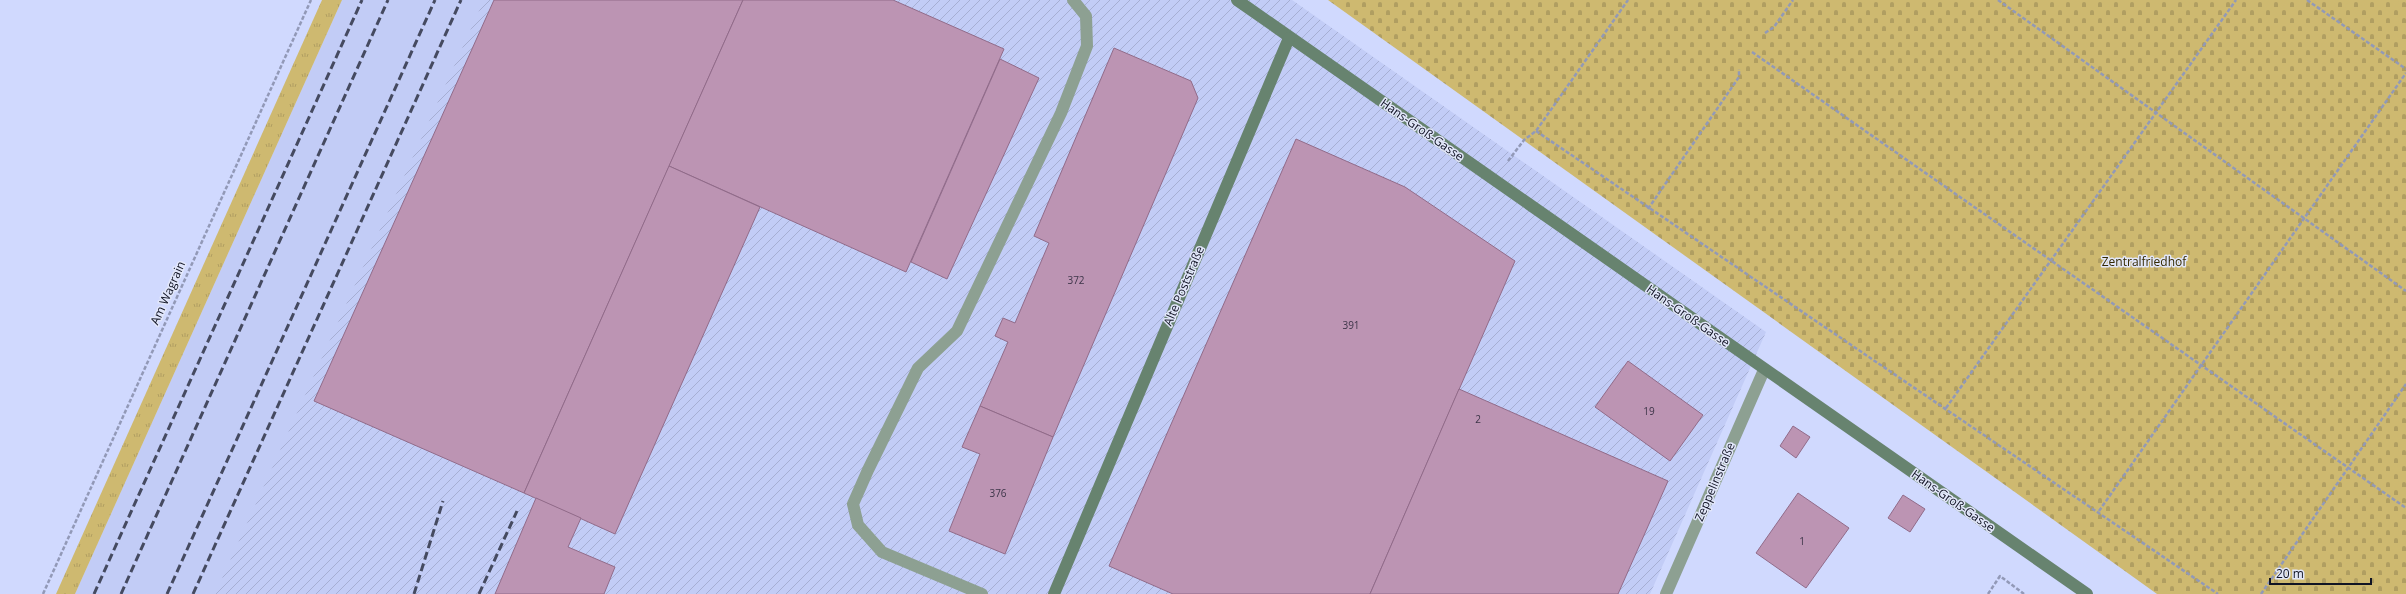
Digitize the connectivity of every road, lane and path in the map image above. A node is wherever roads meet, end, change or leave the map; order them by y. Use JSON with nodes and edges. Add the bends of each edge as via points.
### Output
{"nodes":[{"id":1,"x":311,"y":0,"type":"edge"},
{"id":2,"x":1073,"y":0,"type":"edge"},
{"id":3,"x":1237,"y":0,"type":"edge"},
{"id":4,"x":1628,"y":0,"type":"edge"},
{"id":5,"x":1793,"y":0,"type":"edge"},
{"id":6,"x":1998,"y":0,"type":"edge"},
{"id":7,"x":2236,"y":0,"type":"edge"},
{"id":8,"x":2307,"y":0,"type":"edge"},
{"id":9,"x":1765,"y":33,"type":"dead end"},
{"id":10,"x":1289,"y":38,"type":"junction"},
{"id":11,"x":1752,"y":52,"type":"dead end"},
{"id":12,"x":1739,"y":69,"type":"dead end"},
{"id":13,"x":2406,"y":70,"type":"edge"},
{"id":14,"x":2406,"y":73,"type":"edge"},
{"id":15,"x":2157,"y":113,"type":"junction"},
{"id":16,"x":1536,"y":131,"type":"junction"},
{"id":17,"x":1494,"y":180,"type":"junction"},
{"id":18,"x":1648,"y":209,"type":"junction"},
{"id":19,"x":2304,"y":219,"type":"junction"},
{"id":20,"x":2051,"y":260,"type":"junction"},
{"id":21,"x":2406,"y":291,"type":"edge"},
{"id":22,"x":2201,"y":365,"type":"junction"},
{"id":23,"x":1764,"y":370,"type":"junction"},
{"id":24,"x":2406,"y":384,"type":"edge"},
{"id":25,"x":1946,"y":408,"type":"junction"},
{"id":26,"x":2348,"y":468,"type":"junction"},
{"id":27,"x":2406,"y":508,"type":"edge"},
{"id":28,"x":2099,"y":511,"type":"junction"},
{"id":29,"x":43,"y":594,"type":"edge"},
{"id":30,"x":982,"y":594,"type":"edge"},
{"id":31,"x":1054,"y":594,"type":"edge"},
{"id":32,"x":1666,"y":594,"type":"edge"},
{"id":33,"x":1988,"y":594,"type":"edge"},
{"id":34,"x":2024,"y":594,"type":"edge"},
{"id":35,"x":2086,"y":594,"type":"edge"},
{"id":36,"x":2218,"y":594,"type":"edge"},
{"id":37,"x":2261,"y":594,"type":"edge"}],
"edges":[{"from":1,"to":29,"type":"path","name":"Am Wagrain"},
{"from":2,"to":30,"type":"street","via":[[1086,16],[1087,46],[1061,113],[957,331],[918,368],[853,504],[858,525],[882,552]]},
{"from":3,"to":10,"type":"street"},
{"from":4,"to":16,"type":"path"},
{"from":5,"to":9,"type":"path","via":[[1774,27]]},
{"from":6,"to":15,"type":"path"},
{"from":7,"to":15,"type":"path"},
{"from":8,"to":13,"type":"path"},
{"from":10,"to":17,"type":"street","name":"Hans-Groß-Gasse"},
{"from":10,"to":31,"type":"street","name":"Alte Poststraße"},
{"from":11,"to":20,"type":"path"},
{"from":12,"to":18,"type":"path","via":[[1739,77]]},
{"from":14,"to":19,"type":"path"},
{"from":15,"to":19,"type":"path"},
{"from":15,"to":20,"type":"path"},
{"from":16,"to":17,"type":"path","via":[[1524,140]]},
{"from":16,"to":18,"type":"path"},
{"from":17,"to":23,"type":"street","name":"Hans-Groß-Gasse"},
{"from":18,"to":25,"type":"path"},
{"from":19,"to":21,"type":"path"},
{"from":19,"to":22,"type":"path"},
{"from":20,"to":22,"type":"path"},
{"from":20,"to":25,"type":"path"},
{"from":22,"to":26,"type":"path"},
{"from":22,"to":28,"type":"path"},
{"from":23,"to":32,"type":"street","name":"Zeppelinstraße"},
{"from":23,"to":35,"type":"street","name":"Hans-Groß-Gasse"},
{"from":24,"to":26,"type":"path"},
{"from":25,"to":28,"type":"path"},
{"from":26,"to":27,"type":"path"},
{"from":26,"to":37,"type":"path"},
{"from":28,"to":36,"type":"path"},
{"from":33,"to":34,"type":"path","via":[[2000,576]]}]}
